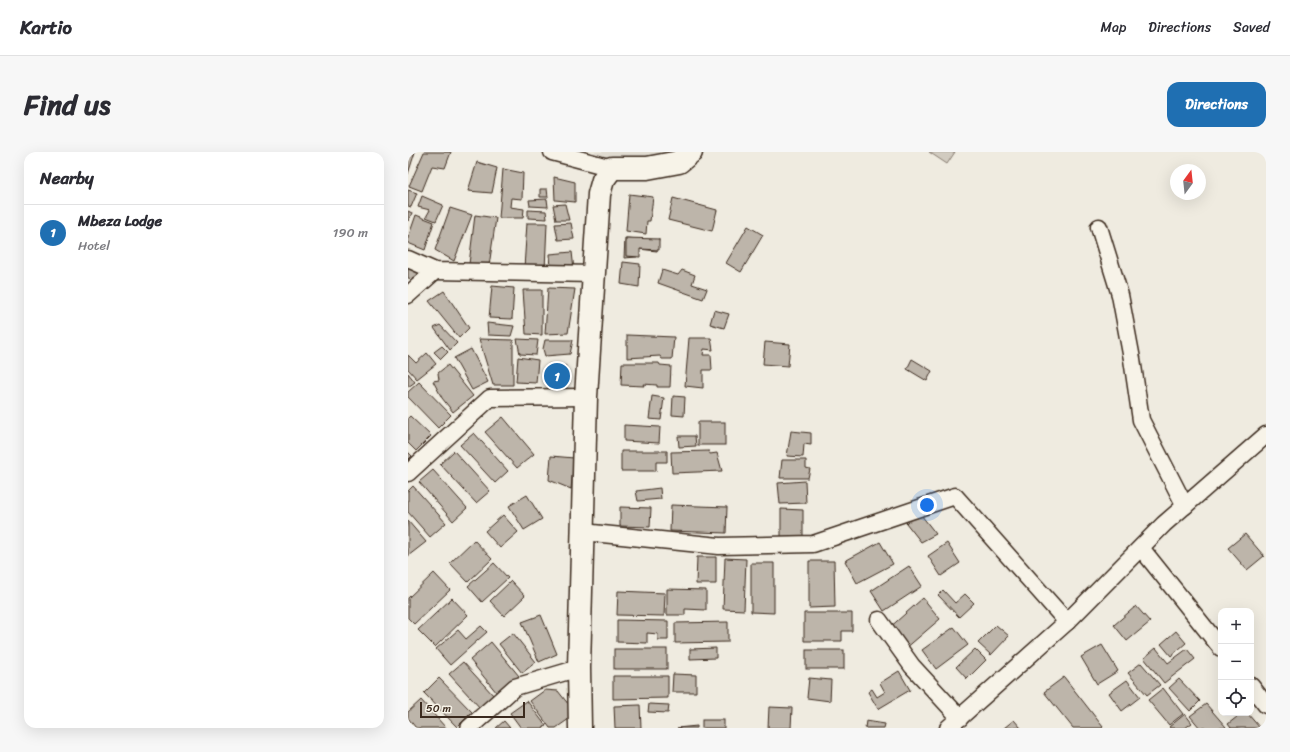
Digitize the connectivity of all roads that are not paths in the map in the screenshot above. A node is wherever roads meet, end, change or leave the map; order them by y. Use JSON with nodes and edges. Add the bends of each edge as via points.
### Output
{"nodes":[{"id":1,"x":552,"y":152,"type":"edge"},
{"id":2,"x":690,"y":152,"type":"edge"},
{"id":3,"x":612,"y":168,"type":"junction"},
{"id":4,"x":1098,"y":227,"type":"dead end"},
{"id":5,"x":408,"y":259,"type":"edge"},
{"id":6,"x":435,"y":272,"type":"junction"},
{"id":7,"x":594,"y":274,"type":"junction"},
{"id":8,"x":408,"y":295,"type":"edge"},
{"id":9,"x":586,"y":397,"type":"junction"},
{"id":10,"x":1266,"y":435,"type":"edge"},
{"id":11,"x":408,"y":473,"type":"edge"},
{"id":12,"x":1185,"y":506,"type":"junction"},
{"id":13,"x":583,"y":532,"type":"junction"},
{"id":14,"x":1141,"y":548,"type":"junction"},
{"id":15,"x":879,"y":620,"type":"dead end"},
{"id":16,"x":1067,"y":622,"type":"junction"},
{"id":17,"x":1218,"y":644,"type":"edge"},
{"id":18,"x":579,"y":668,"type":"junction"},
{"id":19,"x":1254,"y":690,"type":"edge"},
{"id":20,"x":1266,"y":705,"type":"edge"},
{"id":21,"x":954,"y":723,"type":"edge"},
{"id":22,"x":469,"y":728,"type":"edge"},
{"id":23,"x":580,"y":728,"type":"edge"}],
"edges":[{"from":1,"to":3,"type":"street"},
{"from":2,"to":3,"type":"street","via":[[679,162],[646,168]]},
{"from":3,"to":7,"type":"street","via":[[603,180],[599,194]]},
{"from":4,"to":12,"type":"street","via":[[1120,295],[1140,420]]},
{"from":5,"to":6,"type":"street"},
{"from":6,"to":7,"type":"street"},
{"from":6,"to":8,"type":"street"},
{"from":7,"to":9,"type":"street"},
{"from":9,"to":11,"type":"street","via":[[490,398]]},
{"from":9,"to":13,"type":"street"},
{"from":10,"to":12,"type":"street"},
{"from":12,"to":14,"type":"street"},
{"from":13,"to":16,"type":"street","via":[[719,546],[812,544],[955,496]]},
{"from":13,"to":18,"type":"street"},
{"from":14,"to":16,"type":"street"},
{"from":14,"to":17,"type":"street"},
{"from":15,"to":21,"type":"street"},
{"from":16,"to":21,"type":"street"},
{"from":18,"to":22,"type":"street","via":[[515,687]]},
{"from":18,"to":23,"type":"street"},
{"from":19,"to":20,"type":"street"}]}
